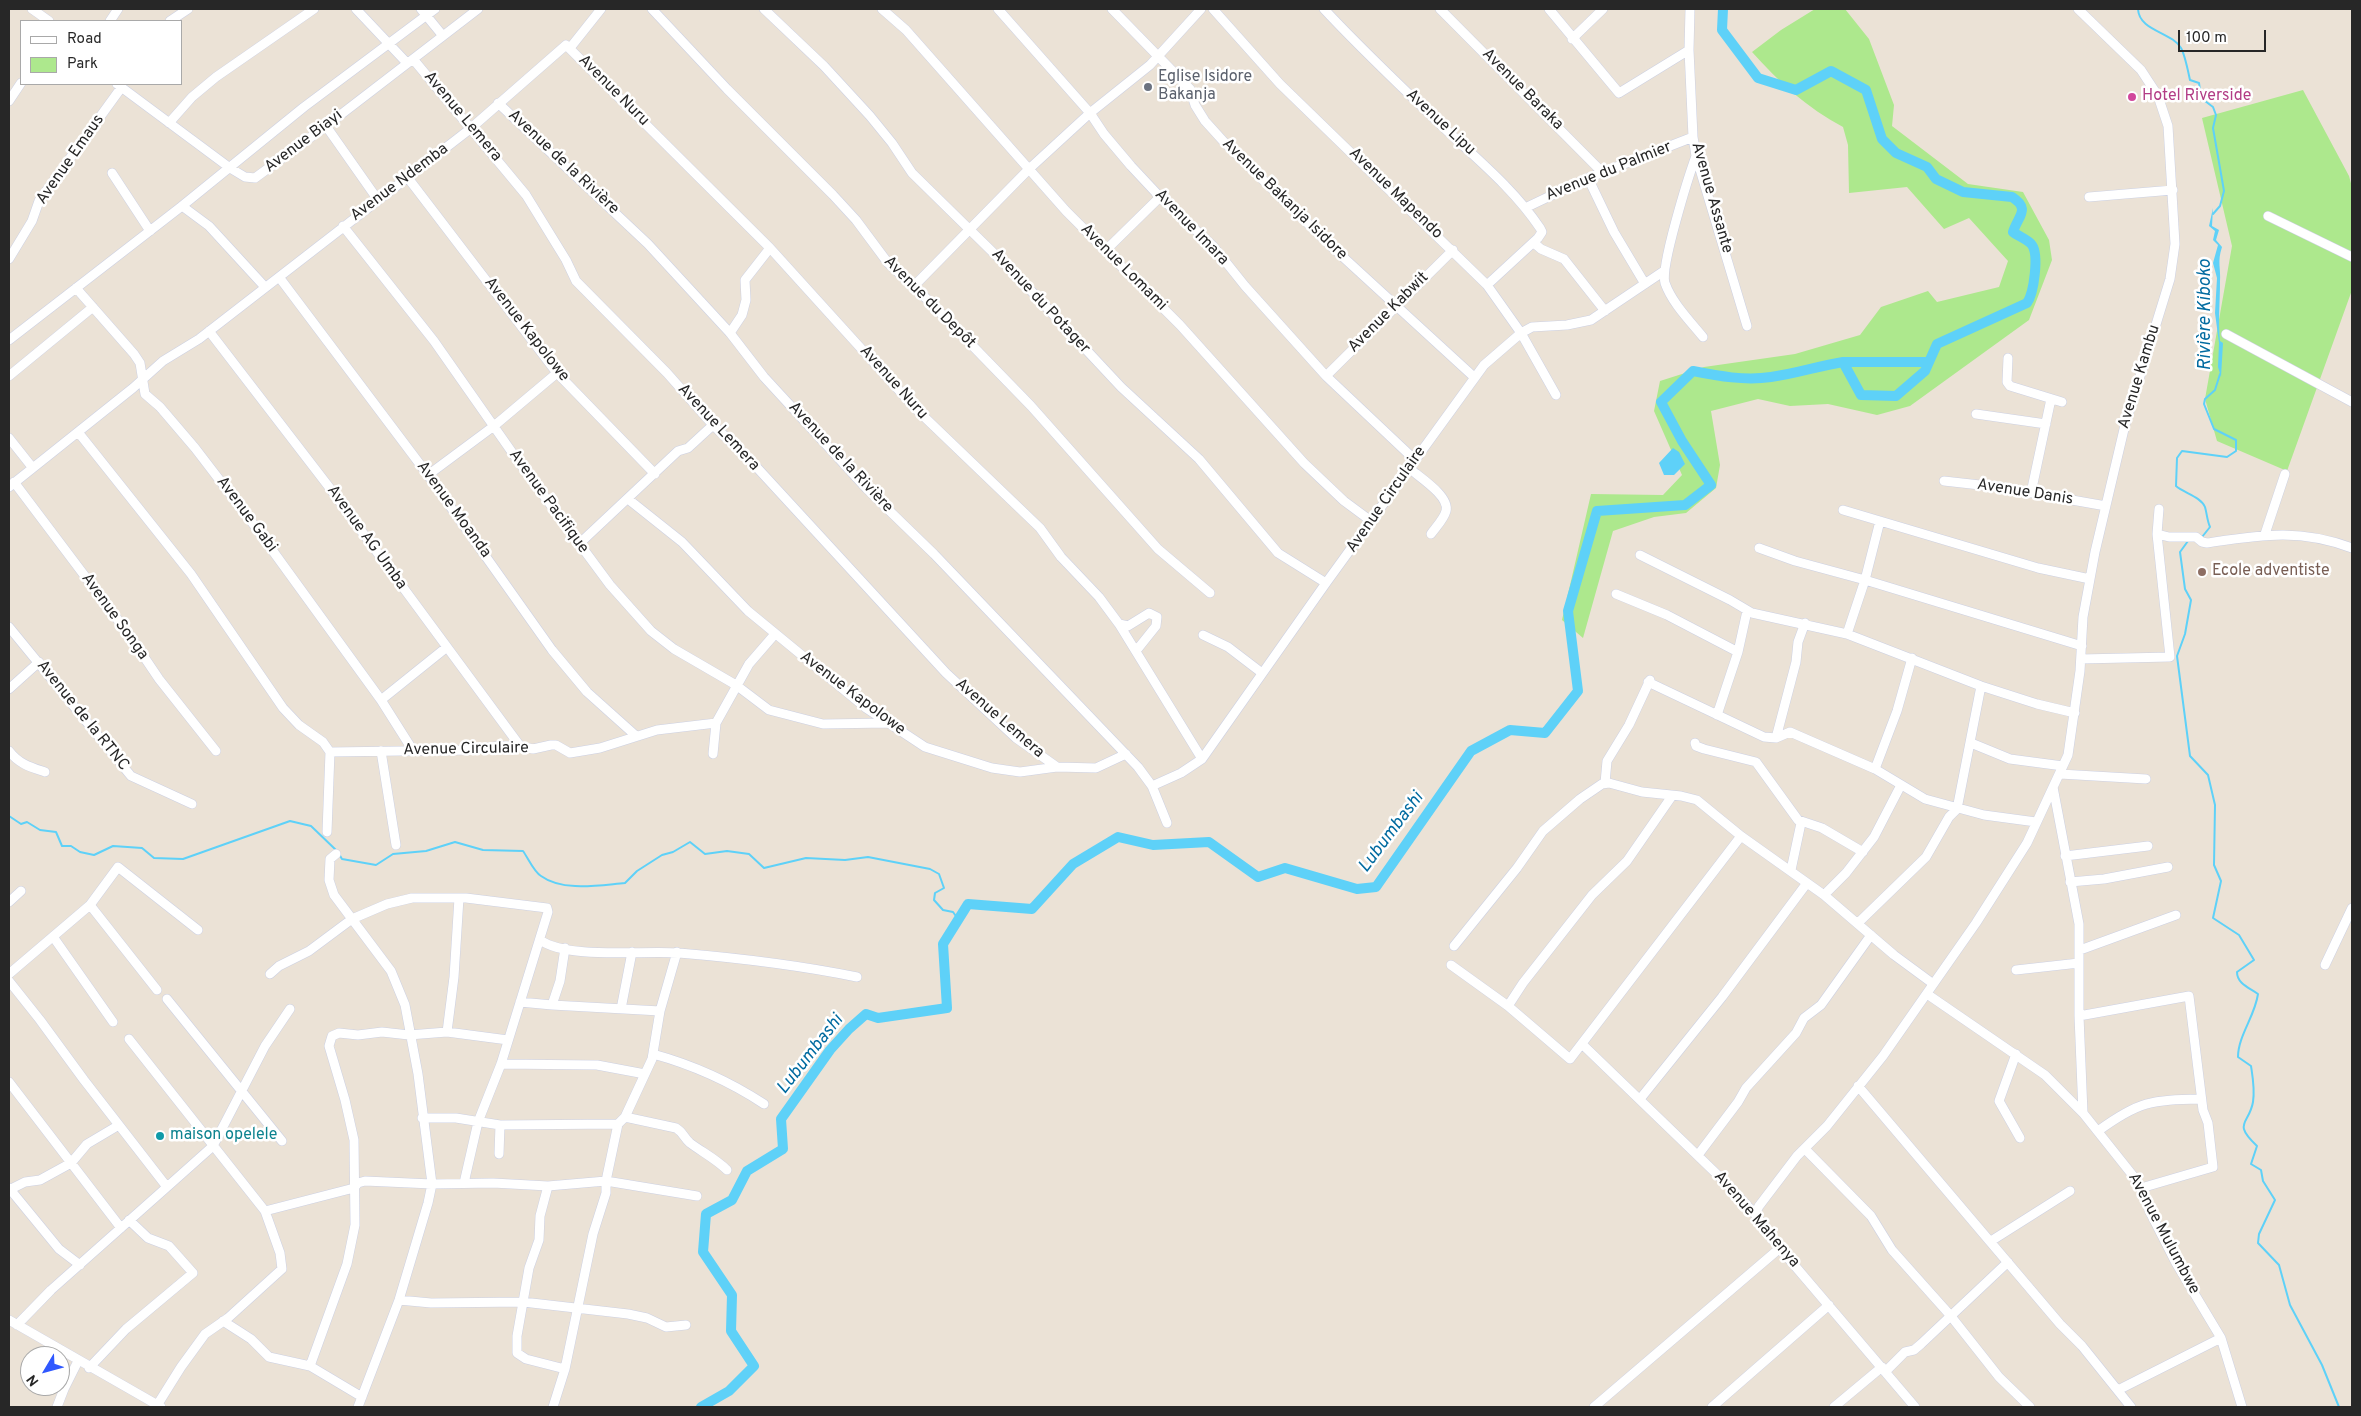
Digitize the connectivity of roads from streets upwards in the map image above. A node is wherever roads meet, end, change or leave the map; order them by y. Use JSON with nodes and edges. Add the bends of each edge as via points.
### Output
{"nodes":[{"id":1,"x":32,"y":9,"type":"edge"},
{"id":2,"x":118,"y":9,"type":"edge"},
{"id":3,"x":188,"y":9,"type":"edge"},
{"id":4,"x":314,"y":9,"type":"edge"},
{"id":5,"x":356,"y":9,"type":"edge"},
{"id":6,"x":435,"y":9,"type":"edge"},
{"id":7,"x":478,"y":9,"type":"edge"},
{"id":8,"x":602,"y":9,"type":"edge"},
{"id":9,"x":652,"y":9,"type":"edge"},
{"id":10,"x":764,"y":9,"type":"edge"},
{"id":11,"x":882,"y":9,"type":"edge"},
{"id":12,"x":998,"y":9,"type":"edge"},
{"id":13,"x":1112,"y":9,"type":"edge"},
{"id":14,"x":1201,"y":9,"type":"edge"},
{"id":15,"x":1213,"y":9,"type":"edge"},
{"id":16,"x":1324,"y":9,"type":"edge"},
{"id":17,"x":1440,"y":9,"type":"edge"},
{"id":18,"x":1548,"y":9,"type":"edge"},
{"id":19,"x":1603,"y":9,"type":"edge"},
{"id":20,"x":1690,"y":9,"type":"edge"},
{"id":21,"x":2078,"y":9,"type":"edge"},
{"id":22,"x":423,"y":12,"type":"edge"},
{"id":23,"x":48,"y":20,"type":"edge"},
{"id":24,"x":111,"y":20,"type":"edge"},
{"id":25,"x":172,"y":20,"type":"edge"},
{"id":26,"x":442,"y":36,"type":"junction"},
{"id":27,"x":1572,"y":39,"type":"junction"},
{"id":28,"x":389,"y":44,"type":"junction"},
{"id":29,"x":570,"y":48,"type":"junction"},
{"id":30,"x":1689,"y":50,"type":"junction"},
{"id":31,"x":1158,"y":55,"type":"junction"},
{"id":32,"x":410,"y":61,"type":"junction"},
{"id":33,"x":20,"y":84,"type":"edge"},
{"id":34,"x":119,"y":86,"type":"edge"},
{"id":35,"x":9,"y":101,"type":"edge"},
{"id":36,"x":498,"y":103,"type":"junction"},
{"id":37,"x":1090,"y":114,"type":"junction"},
{"id":38,"x":169,"y":123,"type":"junction"},
{"id":39,"x":326,"y":126,"type":"junction"},
{"id":40,"x":470,"y":129,"type":"junction"},
{"id":41,"x":1693,"y":137,"type":"junction"},
{"id":42,"x":1696,"y":156,"type":"junction"},
{"id":43,"x":230,"y":168,"type":"junction"},
{"id":44,"x":1029,"y":169,"type":"junction"},
{"id":45,"x":1602,"y":172,"type":"junction"},
{"id":46,"x":112,"y":173,"type":"dead end"},
{"id":47,"x":408,"y":178,"type":"junction"},
{"id":48,"x":1588,"y":178,"type":"junction"},
{"id":49,"x":2173,"y":190,"type":"junction"},
{"id":50,"x":1160,"y":197,"type":"junction"},
{"id":51,"x":2089,"y":197,"type":"dead end"},
{"id":52,"x":378,"y":200,"type":"junction"},
{"id":53,"x":182,"y":206,"type":"junction"},
{"id":54,"x":1526,"y":208,"type":"junction"},
{"id":55,"x":2268,"y":216,"type":"dead end"},
{"id":56,"x":343,"y":226,"type":"junction"},
{"id":57,"x":970,"y":229,"type":"junction"},
{"id":58,"x":150,"y":231,"type":"junction"},
{"id":59,"x":1534,"y":243,"type":"junction"},
{"id":60,"x":770,"y":248,"type":"junction"},
{"id":61,"x":1453,"y":250,"type":"junction"},
{"id":62,"x":1105,"y":251,"type":"junction"},
{"id":63,"x":2352,"y":258,"type":"edge"},
{"id":64,"x":9,"y":259,"type":"edge"},
{"id":65,"x":1664,"y":271,"type":"junction"},
{"id":66,"x":279,"y":277,"type":"junction"},
{"id":67,"x":1645,"y":284,"type":"junction"},
{"id":68,"x":1487,"y":285,"type":"junction"},
{"id":69,"x":914,"y":286,"type":"junction"},
{"id":70,"x":265,"y":287,"type":"junction"},
{"id":71,"x":76,"y":288,"type":"junction"},
{"id":72,"x":93,"y":306,"type":"junction"},
{"id":73,"x":1394,"y":306,"type":"junction"},
{"id":74,"x":1604,"y":311,"type":"junction"},
{"id":75,"x":1747,"y":326,"type":"dead end"},
{"id":76,"x":209,"y":331,"type":"junction"},
{"id":77,"x":730,"y":333,"type":"junction"},
{"id":78,"x":1521,"y":333,"type":"junction"},
{"id":79,"x":2226,"y":334,"type":"dead end"},
{"id":80,"x":1703,"y":337,"type":"dead end"},
{"id":81,"x":9,"y":340,"type":"edge"},
{"id":82,"x":2008,"y":358,"type":"dead end"},
{"id":83,"x":557,"y":373,"type":"junction"},
{"id":84,"x":9,"y":376,"type":"edge"},
{"id":85,"x":1326,"y":376,"type":"junction"},
{"id":86,"x":142,"y":378,"type":"junction"},
{"id":87,"x":1474,"y":378,"type":"junction"},
{"id":88,"x":1556,"y":395,"type":"dead end"},
{"id":89,"x":2051,"y":399,"type":"junction"},
{"id":90,"x":2062,"y":402,"type":"dead end"},
{"id":91,"x":2352,"y":402,"type":"edge"},
{"id":92,"x":1976,"y":414,"type":"dead end"},
{"id":93,"x":2046,"y":424,"type":"junction"},
{"id":94,"x":713,"y":425,"type":"junction"},
{"id":95,"x":494,"y":426,"type":"junction"},
{"id":96,"x":78,"y":432,"type":"junction"},
{"id":97,"x":9,"y":438,"type":"edge"},
{"id":98,"x":1415,"y":460,"type":"junction"},
{"id":99,"x":32,"y":467,"type":"junction"},
{"id":100,"x":1409,"y":468,"type":"junction"},
{"id":101,"x":655,"y":474,"type":"junction"},
{"id":102,"x":2285,"y":474,"type":"dead end"},
{"id":103,"x":428,"y":475,"type":"junction"},
{"id":104,"x":1944,"y":481,"type":"dead end"},
{"id":105,"x":11,"y":484,"type":"edge"},
{"id":106,"x":2031,"y":493,"type":"junction"},
{"id":107,"x":628,"y":499,"type":"junction"},
{"id":108,"x":2106,"y":506,"type":"junction"},
{"id":109,"x":2159,"y":509,"type":"dead end"},
{"id":110,"x":1843,"y":510,"type":"dead end"},
{"id":111,"x":1371,"y":521,"type":"junction"},
{"id":112,"x":1880,"y":521,"type":"junction"},
{"id":113,"x":1431,"y":534,"type":"dead end"},
{"id":114,"x":2156,"y":534,"type":"junction"},
{"id":115,"x":2265,"y":534,"type":"junction"},
{"id":116,"x":580,"y":543,"type":"junction"},
{"id":117,"x":1759,"y":548,"type":"dead end"},
{"id":118,"x":2352,"y":548,"type":"edge"},
{"id":119,"x":1640,"y":555,"type":"dead end"},
{"id":120,"x":2090,"y":579,"type":"junction"},
{"id":121,"x":1865,"y":580,"type":"junction"},
{"id":122,"x":1326,"y":583,"type":"junction"},
{"id":123,"x":1210,"y":593,"type":"dead end"},
{"id":124,"x":1616,"y":594,"type":"dead end"},
{"id":125,"x":1747,"y":611,"type":"junction"},
{"id":126,"x":1805,"y":623,"type":"junction"},
{"id":127,"x":1119,"y":624,"type":"junction"},
{"id":128,"x":9,"y":627,"type":"edge"},
{"id":129,"x":775,"y":634,"type":"junction"},
{"id":130,"x":1847,"y":634,"type":"junction"},
{"id":131,"x":1203,"y":635,"type":"dead end"},
{"id":132,"x":2082,"y":646,"type":"junction"},
{"id":133,"x":447,"y":647,"type":"junction"},
{"id":134,"x":1136,"y":651,"type":"junction"},
{"id":135,"x":1738,"y":652,"type":"junction"},
{"id":136,"x":1912,"y":658,"type":"junction"},
{"id":137,"x":2081,"y":659,"type":"junction"},
{"id":138,"x":39,"y":662,"type":"junction"},
{"id":139,"x":1262,"y":673,"type":"junction"},
{"id":140,"x":736,"y":685,"type":"junction"},
{"id":141,"x":1981,"y":686,"type":"junction"},
{"id":142,"x":9,"y":689,"type":"edge"},
{"id":143,"x":381,"y":700,"type":"junction"},
{"id":144,"x":2075,"y":713,"type":"junction"},
{"id":145,"x":1717,"y":715,"type":"junction"},
{"id":146,"x":716,"y":722,"type":"junction"},
{"id":147,"x":888,"y":723,"type":"junction"},
{"id":148,"x":635,"y":735,"type":"junction"},
{"id":149,"x":1776,"y":738,"type":"junction"},
{"id":150,"x":1695,"y":743,"type":"dead end"},
{"id":151,"x":1971,"y":743,"type":"junction"},
{"id":152,"x":520,"y":746,"type":"junction"},
{"id":153,"x":412,"y":750,"type":"junction"},
{"id":154,"x":9,"y":751,"type":"edge"},
{"id":155,"x":216,"y":751,"type":"dead end"},
{"id":156,"x":381,"y":751,"type":"junction"},
{"id":157,"x":330,"y":752,"type":"junction"},
{"id":158,"x":713,"y":754,"type":"dead end"},
{"id":159,"x":1126,"y":754,"type":"junction"},
{"id":160,"x":1202,"y":759,"type":"junction"},
{"id":161,"x":1058,"y":768,"type":"junction"},
{"id":162,"x":1875,"y":769,"type":"junction"},
{"id":163,"x":2061,"y":770,"type":"junction"},
{"id":164,"x":46,"y":772,"type":"dead end"},
{"id":165,"x":2146,"y":779,"type":"dead end"},
{"id":166,"x":1606,"y":783,"type":"junction"},
{"id":167,"x":1901,"y":785,"type":"junction"},
{"id":168,"x":1152,"y":786,"type":"junction"},
{"id":169,"x":2053,"y":787,"type":"junction"},
{"id":170,"x":1672,"y":796,"type":"junction"},
{"id":171,"x":192,"y":804,"type":"dead end"},
{"id":172,"x":1957,"y":809,"type":"junction"},
{"id":173,"x":2057,"y":811,"type":"junction"},
{"id":174,"x":2041,"y":812,"type":"junction"},
{"id":175,"x":2036,"y":822,"type":"junction"},
{"id":176,"x":1167,"y":823,"type":"dead end"},
{"id":177,"x":1801,"y":823,"type":"junction"},
{"id":178,"x":327,"y":832,"type":"dead end"},
{"id":179,"x":1740,"y":836,"type":"junction"},
{"id":180,"x":396,"y":845,"type":"dead end"},
{"id":181,"x":2148,"y":846,"type":"dead end"},
{"id":182,"x":1863,"y":852,"type":"junction"},
{"id":183,"x":336,"y":854,"type":"dead end"},
{"id":184,"x":2065,"y":856,"type":"junction"},
{"id":185,"x":2168,"y":867,"type":"dead end"},
{"id":186,"x":1791,"y":870,"type":"junction"},
{"id":187,"x":1807,"y":882,"type":"junction"},
{"id":188,"x":2070,"y":882,"type":"junction"},
{"id":189,"x":21,"y":891,"type":"dead end"},
{"id":190,"x":1824,"y":895,"type":"junction"},
{"id":191,"x":459,"y":898,"type":"junction"},
{"id":192,"x":9,"y":902,"type":"edge"},
{"id":193,"x":90,"y":905,"type":"junction"},
{"id":194,"x":2352,"y":908,"type":"edge"},
{"id":195,"x":2176,"y":915,"type":"dead end"},
{"id":196,"x":352,"y":919,"type":"junction"},
{"id":197,"x":1858,"y":923,"type":"junction"},
{"id":198,"x":198,"y":930,"type":"dead end"},
{"id":199,"x":1871,"y":935,"type":"junction"},
{"id":200,"x":54,"y":938,"type":"junction"},
{"id":201,"x":540,"y":940,"type":"junction"},
{"id":202,"x":1454,"y":946,"type":"dead end"},
{"id":203,"x":565,"y":948,"type":"junction"},
{"id":204,"x":2080,"y":950,"type":"junction"},
{"id":205,"x":632,"y":952,"type":"junction"},
{"id":206,"x":677,"y":952,"type":"junction"},
{"id":207,"x":2079,"y":962,"type":"junction"},
{"id":208,"x":2325,"y":964,"type":"dead end"},
{"id":209,"x":1451,"y":965,"type":"dead end"},
{"id":210,"x":2016,"y":970,"type":"dead end"},
{"id":211,"x":9,"y":974,"type":"edge"},
{"id":212,"x":270,"y":974,"type":"dead end"},
{"id":213,"x":857,"y":977,"type":"dead end"},
{"id":214,"x":9,"y":981,"type":"edge"},
{"id":215,"x":1932,"y":983,"type":"junction"},
{"id":216,"x":156,"y":990,"type":"dead end"},
{"id":217,"x":1927,"y":994,"type":"junction"},
{"id":218,"x":167,"y":1000,"type":"dead end"},
{"id":219,"x":520,"y":1002,"type":"junction"},
{"id":220,"x":552,"y":1005,"type":"junction"},
{"id":221,"x":1508,"y":1006,"type":"junction"},
{"id":222,"x":290,"y":1009,"type":"dead end"},
{"id":223,"x":621,"y":1009,"type":"junction"},
{"id":224,"x":660,"y":1010,"type":"junction"},
{"id":225,"x":2078,"y":1016,"type":"junction"},
{"id":226,"x":113,"y":1022,"type":"dead end"},
{"id":227,"x":447,"y":1032,"type":"junction"},
{"id":228,"x":409,"y":1035,"type":"junction"},
{"id":229,"x":129,"y":1039,"type":"dead end"},
{"id":230,"x":508,"y":1040,"type":"junction"},
{"id":231,"x":1583,"y":1045,"type":"junction"},
{"id":232,"x":653,"y":1054,"type":"junction"},
{"id":233,"x":2016,"y":1054,"type":"junction"},
{"id":234,"x":500,"y":1064,"type":"junction"},
{"id":235,"x":646,"y":1074,"type":"junction"},
{"id":236,"x":9,"y":1082,"type":"edge"},
{"id":237,"x":1858,"y":1086,"type":"junction"},
{"id":238,"x":242,"y":1090,"type":"junction"},
{"id":239,"x":1640,"y":1099,"type":"junction"},
{"id":240,"x":2201,"y":1099,"type":"junction"},
{"id":241,"x":764,"y":1104,"type":"dead end"},
{"id":242,"x":2083,"y":1113,"type":"junction"},
{"id":243,"x":625,"y":1117,"type":"junction"},
{"id":244,"x":422,"y":1118,"type":"junction"},
{"id":245,"x":478,"y":1122,"type":"junction"},
{"id":246,"x":618,"y":1124,"type":"junction"},
{"id":247,"x":119,"y":1125,"type":"junction"},
{"id":248,"x":500,"y":1125,"type":"junction"},
{"id":249,"x":2098,"y":1131,"type":"junction"},
{"id":250,"x":2020,"y":1138,"type":"dead end"},
{"id":251,"x":282,"y":1141,"type":"dead end"},
{"id":252,"x":213,"y":1146,"type":"junction"},
{"id":253,"x":1805,"y":1149,"type":"junction"},
{"id":254,"x":499,"y":1154,"type":"dead end"},
{"id":255,"x":1698,"y":1155,"type":"junction"},
{"id":256,"x":71,"y":1163,"type":"junction"},
{"id":257,"x":727,"y":1170,"type":"dead end"},
{"id":258,"x":606,"y":1181,"type":"junction"},
{"id":259,"x":464,"y":1183,"type":"junction"},
{"id":260,"x":432,"y":1184,"type":"junction"},
{"id":261,"x":548,"y":1186,"type":"junction"},
{"id":262,"x":167,"y":1187,"type":"junction"},
{"id":263,"x":354,"y":1188,"type":"junction"},
{"id":264,"x":2141,"y":1188,"type":"junction"},
{"id":265,"x":9,"y":1189,"type":"edge"},
{"id":266,"x":2070,"y":1191,"type":"dead end"},
{"id":267,"x":697,"y":1196,"type":"dead end"},
{"id":268,"x":265,"y":1211,"type":"junction"},
{"id":269,"x":1755,"y":1214,"type":"junction"},
{"id":270,"x":129,"y":1220,"type":"junction"},
{"id":271,"x":121,"y":1228,"type":"junction"},
{"id":272,"x":1991,"y":1241,"type":"junction"},
{"id":273,"x":1780,"y":1248,"type":"junction"},
{"id":274,"x":2008,"y":1262,"type":"junction"},
{"id":275,"x":80,"y":1265,"type":"junction"},
{"id":276,"x":399,"y":1300,"type":"junction"},
{"id":277,"x":523,"y":1302,"type":"junction"},
{"id":278,"x":1829,"y":1305,"type":"junction"},
{"id":279,"x":578,"y":1310,"type":"junction"},
{"id":280,"x":1950,"y":1315,"type":"junction"},
{"id":281,"x":9,"y":1320,"type":"edge"},
{"id":282,"x":223,"y":1321,"type":"junction"},
{"id":283,"x":17,"y":1325,"type":"junction"},
{"id":284,"x":686,"y":1325,"type":"dead end"},
{"id":285,"x":2221,"y":1338,"type":"junction"},
{"id":286,"x":78,"y":1361,"type":"junction"},
{"id":287,"x":310,"y":1366,"type":"junction"},
{"id":288,"x":89,"y":1368,"type":"junction"},
{"id":289,"x":565,"y":1368,"type":"junction"},
{"id":290,"x":1883,"y":1369,"type":"junction"},
{"id":291,"x":2118,"y":1390,"type":"junction"},
{"id":292,"x":362,"y":1396,"type":"junction"},
{"id":293,"x":58,"y":1407,"type":"edge"},
{"id":294,"x":158,"y":1407,"type":"edge"},
{"id":295,"x":358,"y":1407,"type":"edge"},
{"id":296,"x":552,"y":1407,"type":"edge"},
{"id":297,"x":1594,"y":1407,"type":"edge"},
{"id":298,"x":1712,"y":1407,"type":"edge"},
{"id":299,"x":1834,"y":1407,"type":"edge"},
{"id":300,"x":1915,"y":1407,"type":"edge"},
{"id":301,"x":2030,"y":1407,"type":"edge"},
{"id":302,"x":2131,"y":1407,"type":"edge"},
{"id":303,"x":2242,"y":1407,"type":"edge"}],
"edges":[{"from":1,"to":23,"type":"street"},
{"from":2,"to":24,"type":"street"},
{"from":3,"to":25,"type":"street"},
{"from":4,"to":38,"type":"street","via":[[216,77]]},
{"from":5,"to":28,"type":"street","name":"Avenue Lemera"},
{"from":6,"to":22,"type":"street"},
{"from":7,"to":26,"type":"street","name":"Avenue Biayi"},
{"from":8,"to":29,"type":"street","name":"Avenue Ndemba"},
{"from":9,"to":69,"type":"street","name":"Avenue du Depôt","via":[[833,195],[888,263]]},
{"from":10,"to":57,"type":"street","name":"Avenue du Potager","via":[[824,66],[876,123],[912,173]]},
{"from":11,"to":44,"type":"street","name":"Avenue Lomami","via":[[906,30]]},
{"from":12,"to":37,"type":"street","name":"Avenue Imara"},
{"from":13,"to":31,"type":"street","name":"Avenue Bakanja Isidore"},
{"from":14,"to":31,"type":"street"},
{"from":15,"to":61,"type":"street","name":"Avenue Mapendo","via":[[1280,84]]},
{"from":16,"to":54,"type":"street","name":"Avenue Lipu"},
{"from":17,"to":45,"type":"street","name":"Avenue Baraka"},
{"from":18,"to":27,"type":"street"},
{"from":19,"to":27,"type":"street"},
{"from":20,"to":30,"type":"street","name":"Avenue Assante"},
{"from":21,"to":49,"type":"street","name":"Avenue Kambu","via":[[2141,70],[2158,96],[2168,126]]},
{"from":22,"to":26,"type":"street"},
{"from":22,"to":28,"type":"street"},
{"from":26,"to":32,"type":"street","name":"Avenue Biayi"},
{"from":27,"to":30,"type":"street","via":[[1619,93]]},
{"from":28,"to":32,"type":"street","name":"Avenue Lemera"},
{"from":28,"to":43,"type":"street","via":[[304,107]]},
{"from":29,"to":36,"type":"street","name":"Avenue Ndemba","via":[[562,46]]},
{"from":29,"to":60,"type":"street","name":"Avenue Nuru"},
{"from":30,"to":41,"type":"street","name":"Avenue Assante"},
{"from":31,"to":37,"type":"street"},
{"from":31,"to":73,"type":"street","name":"Avenue Bakanja Isidore","via":[[1190,90],[1194,105],[1215,133]]},
{"from":32,"to":39,"type":"street","name":"Avenue Biayi"},
{"from":32,"to":40,"type":"street","name":"Avenue Lemera"},
{"from":33,"to":35,"type":"street"},
{"from":34,"to":38,"type":"street"},
{"from":34,"to":64,"type":"street","name":"Avenue Emaus","via":[[39,201],[32,221]]},
{"from":36,"to":40,"type":"street","name":"Avenue Ndemba"},
{"from":36,"to":77,"type":"street","name":"Avenue de la Rivière","via":[[648,244]]},
{"from":37,"to":44,"type":"street"},
{"from":37,"to":50,"type":"street","name":"Avenue Imara"},
{"from":38,"to":43,"type":"street"},
{"from":39,"to":43,"type":"street","name":"Avenue Biayi","via":[[254,178],[245,177]]},
{"from":39,"to":52,"type":"street"},
{"from":40,"to":47,"type":"street","name":"Avenue Ndemba"},
{"from":40,"to":94,"type":"street","name":"Avenue Lemera","via":[[526,195],[576,281],[667,373]]},
{"from":41,"to":42,"type":"street","name":"Avenue Assante"},
{"from":41,"to":45,"type":"street","name":"Avenue du Palmier"},
{"from":42,"to":65,"type":"street","via":[[1683,193]]},
{"from":42,"to":75,"type":"street","name":"Avenue Assante"},
{"from":43,"to":53,"type":"street"},
{"from":44,"to":57,"type":"street"},
{"from":44,"to":62,"type":"street","name":"Avenue Lomami"},
{"from":45,"to":48,"type":"street","name":"Avenue du Palmier"},
{"from":46,"to":58,"type":"street"},
{"from":47,"to":52,"type":"street","name":"Avenue Ndemba"},
{"from":47,"to":83,"type":"street","name":"Avenue Kapolowe"},
{"from":48,"to":54,"type":"street","name":"Avenue du Palmier"},
{"from":48,"to":67,"type":"street","via":[[1614,232]]},
{"from":49,"to":51,"type":"street"},
{"from":49,"to":108,"type":"street","name":"Avenue Kambu","via":[[2175,244],[2170,279],[2125,425]]},
{"from":50,"to":62,"type":"street"},
{"from":50,"to":85,"type":"street","name":"Avenue Imara","via":[[1213,246]]},
{"from":52,"to":56,"type":"street","name":"Avenue Ndemba"},
{"from":53,"to":58,"type":"street"},
{"from":53,"to":70,"type":"street","via":[[209,226]]},
{"from":54,"to":59,"type":"street","name":"Avenue Lipu","via":[[1541,230]]},
{"from":55,"to":63,"type":"street"},
{"from":56,"to":66,"type":"street","name":"Avenue Ndemba"},
{"from":56,"to":95,"type":"street","name":"Avenue Pacifique","via":[[434,341]]},
{"from":57,"to":69,"type":"street"},
{"from":57,"to":122,"type":"street","name":"Avenue du Potager","via":[[1120,387],[1199,459],[1278,552]]},
{"from":58,"to":71,"type":"street"},
{"from":59,"to":68,"type":"street"},
{"from":59,"to":74,"type":"street","via":[[1564,259]]},
{"from":60,"to":77,"type":"street","via":[[745,280],[746,300],[742,315]]},
{"from":60,"to":127,"type":"street","name":"Avenue Nuru","via":[[914,408],[1040,528]]},
{"from":61,"to":68,"type":"street","name":"Avenue Mapendo"},
{"from":61,"to":73,"type":"street","name":"Avenue Kabwit"},
{"from":62,"to":111,"type":"street","name":"Avenue Lomami","via":[[1180,325],[1304,464]]},
{"from":65,"to":67,"type":"street","name":"Avenue Circulaire"},
{"from":65,"to":80,"type":"street","via":[[1668,290]]},
{"from":66,"to":70,"type":"street","name":"Avenue Ndemba"},
{"from":66,"to":103,"type":"street","name":"Avenue Moanda"},
{"from":67,"to":74,"type":"street","name":"Avenue Circulaire"},
{"from":68,"to":78,"type":"street","name":"Avenue Mapendo"},
{"from":69,"to":123,"type":"street","name":"Avenue du Depôt","via":[[1030,406],[1158,549]]},
{"from":70,"to":76,"type":"street","name":"Avenue Ndemba"},
{"from":71,"to":72,"type":"street","name":"Avenue Gabi"},
{"from":71,"to":81,"type":"street"},
{"from":72,"to":84,"type":"street"},
{"from":72,"to":86,"type":"street","name":"Avenue Gabi","via":[[134,354],[140,363]]},
{"from":73,"to":85,"type":"street","name":"Avenue Kabwit"},
{"from":73,"to":87,"type":"street","name":"Avenue Bakanja Isidore"},
{"from":74,"to":78,"type":"street","name":"Avenue Circulaire","via":[[1582,322],[1532,327]]},
{"from":76,"to":86,"type":"street","name":"Avenue Ndemba"},
{"from":76,"to":133,"type":"street","name":"Avenue AG Umba","via":[[330,487]]},
{"from":77,"to":159,"type":"street","name":"Avenue de la Rivière","via":[[764,377],[867,489]]},
{"from":78,"to":87,"type":"street","name":"Avenue Circulaire","via":[[1491,358]]},
{"from":78,"to":88,"type":"street","name":"Avenue Mapendo"},
{"from":79,"to":91,"type":"street"},
{"from":82,"to":89,"type":"street","via":[[2007,382],[2010,386]]},
{"from":83,"to":95,"type":"street"},
{"from":83,"to":101,"type":"street","name":"Avenue Kapolowe"},
{"from":85,"to":98,"type":"street","name":"Avenue Imara"},
{"from":86,"to":96,"type":"street","name":"Avenue Ndemba"},
{"from":86,"to":143,"type":"street","name":"Avenue Gabi","via":[[145,394],[160,407],[231,494]]},
{"from":87,"to":98,"type":"street","name":"Avenue Circulaire"},
{"from":89,"to":90,"type":"street"},
{"from":89,"to":93,"type":"street"},
{"from":92,"to":93,"type":"street"},
{"from":93,"to":106,"type":"street"},
{"from":94,"to":101,"type":"street","via":[[688,448],[678,451]]},
{"from":94,"to":161,"type":"street","name":"Avenue Lemera","via":[[750,460],[969,696]]},
{"from":95,"to":103,"type":"street"},
{"from":95,"to":116,"type":"street","name":"Avenue Pacifique"},
{"from":96,"to":99,"type":"street","name":"Avenue Ndemba"},
{"from":96,"to":157,"type":"street","via":[[191,574],[283,708],[299,725],[323,742]]},
{"from":97,"to":99,"type":"street"},
{"from":98,"to":100,"type":"street","name":"Avenue Circulaire"},
{"from":99,"to":105,"type":"street","name":"Avenue Ndemba"},
{"from":100,"to":111,"type":"street","name":"Avenue Circulaire"},
{"from":100,"to":113,"type":"street","via":[[1443,496],[1446,504],[1443,518]]},
{"from":101,"to":107,"type":"street"},
{"from":102,"to":115,"type":"street"},
{"from":103,"to":148,"type":"street","name":"Avenue Moanda","via":[[552,650],[587,692]]},
{"from":104,"to":106,"type":"street","name":"Avenue Danis"},
{"from":105,"to":155,"type":"street","name":"Avenue Songa","via":[[108,606],[159,679]]},
{"from":106,"to":108,"type":"street","name":"Avenue Danis"},
{"from":107,"to":116,"type":"street"},
{"from":107,"to":129,"type":"street","name":"Avenue Kapolowe","via":[[682,542],[748,612]]},
{"from":108,"to":120,"type":"street","name":"Avenue Kambu"},
{"from":109,"to":114,"type":"street"},
{"from":110,"to":112,"type":"street"},
{"from":111,"to":122,"type":"street","name":"Avenue Circulaire"},
{"from":112,"to":120,"type":"street","via":[[2038,568]]},
{"from":112,"to":121,"type":"street"},
{"from":114,"to":115,"type":"street","via":[[2199,538],[2207,543]]},
{"from":114,"to":137,"type":"street","via":[[2170,657]]},
{"from":115,"to":118,"type":"street","via":[[2316,536]]},
{"from":116,"to":140,"type":"street","name":"Avenue Pacifique","via":[[610,585],[651,631],[674,649]]},
{"from":117,"to":121,"type":"street"},
{"from":119,"to":125,"type":"street"},
{"from":120,"to":132,"type":"street","name":"Avenue Kambu"},
{"from":121,"to":130,"type":"street"},
{"from":121,"to":132,"type":"street"},
{"from":122,"to":139,"type":"street","name":"Avenue Circulaire"},
{"from":124,"to":135,"type":"street"},
{"from":125,"to":126,"type":"street"},
{"from":125,"to":135,"type":"street"},
{"from":126,"to":130,"type":"street"},
{"from":126,"to":149,"type":"street"},
{"from":127,"to":134,"type":"street","name":"Avenue Nuru"},
{"from":127,"to":134,"type":"street","via":[[1128,626],[1149,613],[1157,617],[1156,626]]},
{"from":128,"to":138,"type":"street","name":"Avenue de la RTNC"},
{"from":129,"to":140,"type":"street"},
{"from":129,"to":147,"type":"street","name":"Avenue Kapolowe"},
{"from":130,"to":136,"type":"street"},
{"from":131,"to":139,"type":"street","via":[[1228,647]]},
{"from":132,"to":137,"type":"street","name":"Avenue Kambu"},
{"from":133,"to":143,"type":"street"},
{"from":133,"to":152,"type":"street","name":"Avenue AG Umba"},
{"from":134,"to":160,"type":"street"},
{"from":135,"to":145,"type":"street"},
{"from":136,"to":141,"type":"street"},
{"from":136,"to":162,"type":"street","via":[[1897,711]]},
{"from":137,"to":144,"type":"street","name":"Avenue Kambu"},
{"from":138,"to":142,"type":"street"},
{"from":138,"to":171,"type":"street","name":"Avenue de la RTNC","via":[[131,776]]},
{"from":139,"to":160,"type":"street","name":"Avenue Circulaire"},
{"from":140,"to":146,"type":"street"},
{"from":140,"to":147,"type":"street","name":"Avenue Pacifique","via":[[769,710],[803,721],[852,726]]},
{"from":141,"to":144,"type":"street"},
{"from":141,"to":151,"type":"street"},
{"from":143,"to":153,"type":"street","name":"Avenue Gabi"},
{"from":144,"to":163,"type":"street","name":"Avenue Kambu","via":[[2070,745]]},
{"from":145,"to":149,"type":"street","via":[[1761,736]]},
{"from":145,"to":166,"type":"street","via":[[1649,681],[1629,725],[1607,761]]},
{"from":146,"to":148,"type":"street","name":"Avenue Circulaire"},
{"from":146,"to":158,"type":"street"},
{"from":147,"to":161,"type":"street","name":"Avenue Kapolowe","via":[[925,746],[992,768],[1020,772]]},
{"from":148,"to":152,"type":"street","name":"Avenue Circulaire","via":[[600,748],[570,753],[556,745],[533,749]]},
{"from":149,"to":162,"type":"street","via":[[1787,732],[1794,733]]},
{"from":150,"to":177,"type":"street","via":[[1704,749],[1756,762]]},
{"from":151,"to":163,"type":"street","via":[[2016,760]]},
{"from":151,"to":172,"type":"street"},
{"from":152,"to":153,"type":"street","name":"Avenue Circulaire"},
{"from":153,"to":156,"type":"street","name":"Avenue Circulaire"},
{"from":154,"to":164,"type":"street","via":[[26,766]]},
{"from":156,"to":157,"type":"street","name":"Avenue Circulaire"},
{"from":156,"to":180,"type":"street"},
{"from":157,"to":178,"type":"street"},
{"from":159,"to":161,"type":"street","name":"Avenue Kapolowe","via":[[1096,768]]},
{"from":159,"to":168,"type":"street","name":"Avenue de la Rivière"},
{"from":160,"to":168,"type":"street","name":"Avenue Circulaire","via":[[1182,773]]},
{"from":162,"to":167,"type":"street"},
{"from":163,"to":165,"type":"street"},
{"from":163,"to":169,"type":"street","name":"Avenue Kambu"},
{"from":166,"to":170,"type":"street"},
{"from":166,"to":202,"type":"street","via":[[1574,804],[1543,831]]},
{"from":167,"to":172,"type":"street","via":[[1920,796]]},
{"from":167,"to":182,"type":"street"},
{"from":168,"to":176,"type":"street","name":"Avenue de la Rivière"},
{"from":169,"to":173,"type":"street"},
{"from":169,"to":174,"type":"street","name":"Avenue Kambu"},
{"from":170,"to":179,"type":"street","via":[[1697,800]]},
{"from":170,"to":221,"type":"street","via":[[1628,861],[1592,895]]},
{"from":172,"to":175,"type":"street"},
{"from":172,"to":197,"type":"street","via":[[1926,857]]},
{"from":173,"to":174,"type":"street"},
{"from":173,"to":184,"type":"street"},
{"from":174,"to":175,"type":"street","name":"Avenue Kambu"},
{"from":175,"to":215,"type":"street","name":"Avenue Kambu","via":[[1999,889]]},
{"from":177,"to":182,"type":"street","via":[[1822,828]]},
{"from":177,"to":186,"type":"street"},
{"from":179,"to":186,"type":"street"},
{"from":179,"to":231,"type":"street"},
{"from":181,"to":184,"type":"street"},
{"from":182,"to":190,"type":"street"},
{"from":183,"to":196,"type":"street","via":[[329,861],[329,880],[334,895]]},
{"from":184,"to":188,"type":"street"},
{"from":185,"to":188,"type":"street"},
{"from":186,"to":187,"type":"street"},
{"from":187,"to":190,"type":"street"},
{"from":187,"to":239,"type":"street","via":[[1722,997]]},
{"from":188,"to":204,"type":"street"},
{"from":189,"to":192,"type":"street"},
{"from":190,"to":197,"type":"street"},
{"from":191,"to":196,"type":"street","via":[[412,898],[379,906]]},
{"from":191,"to":201,"type":"street","via":[[547,908]]},
{"from":191,"to":227,"type":"street"},
{"from":193,"to":198,"type":"street","via":[[120,868]]},
{"from":193,"to":200,"type":"street"},
{"from":193,"to":216,"type":"street"},
{"from":194,"to":208,"type":"street"},
{"from":195,"to":204,"type":"street"},
{"from":196,"to":212,"type":"street","via":[[309,951]]},
{"from":196,"to":228,"type":"street","via":[[391,971],[405,1005]]},
{"from":197,"to":199,"type":"street"},
{"from":199,"to":215,"type":"street"},
{"from":199,"to":255,"type":"street","via":[[1821,1005],[1804,1018],[1796,1033],[1746,1088]]},
{"from":200,"to":211,"type":"street"},
{"from":200,"to":226,"type":"street"},
{"from":201,"to":203,"type":"street"},
{"from":201,"to":219,"type":"street"},
{"from":203,"to":205,"type":"street"},
{"from":203,"to":220,"type":"street"},
{"from":204,"to":207,"type":"street"},
{"from":205,"to":206,"type":"street"},
{"from":205,"to":223,"type":"street"},
{"from":206,"to":213,"type":"street","via":[[797,965]]},
{"from":206,"to":224,"type":"street"},
{"from":207,"to":210,"type":"street"},
{"from":207,"to":225,"type":"street"},
{"from":209,"to":221,"type":"street"},
{"from":214,"to":247,"type":"street"},
{"from":215,"to":217,"type":"street","name":"Avenue Kambu"},
{"from":217,"to":233,"type":"street","name":"Avenue Mulumbwe"},
{"from":217,"to":237,"type":"street","name":"Avenue Kambu"},
{"from":218,"to":238,"type":"street"},
{"from":219,"to":220,"type":"street"},
{"from":219,"to":230,"type":"street"},
{"from":220,"to":223,"type":"street"},
{"from":221,"to":231,"type":"street","via":[[1570,1059]]},
{"from":222,"to":238,"type":"street","via":[[265,1046]]},
{"from":223,"to":224,"type":"street"},
{"from":224,"to":232,"type":"street"},
{"from":225,"to":240,"type":"street","via":[[2189,996]]},
{"from":225,"to":242,"type":"street"},
{"from":227,"to":228,"type":"street"},
{"from":227,"to":230,"type":"street"},
{"from":228,"to":244,"type":"street","via":[[418,1074]]},
{"from":228,"to":263,"type":"street","via":[[339,1033],[330,1040],[334,1068],[354,1140]]},
{"from":229,"to":252,"type":"street"},
{"from":230,"to":234,"type":"street"},
{"from":231,"to":239,"type":"street","name":"Avenue Mahenya"},
{"from":232,"to":235,"type":"street"},
{"from":232,"to":241,"type":"street","via":[[682,1062],[725,1081]]},
{"from":233,"to":242,"type":"street","name":"Avenue Mulumbwe","via":[[2053,1082]]},
{"from":233,"to":250,"type":"street","via":[[1999,1101]]},
{"from":234,"to":235,"type":"street","via":[[597,1065]]},
{"from":234,"to":245,"type":"street"},
{"from":235,"to":243,"type":"street"},
{"from":236,"to":256,"type":"street"},
{"from":237,"to":253,"type":"street","name":"Avenue Kambu"},
{"from":237,"to":272,"type":"street"},
{"from":238,"to":251,"type":"street"},
{"from":238,"to":252,"type":"street"},
{"from":239,"to":255,"type":"street","name":"Avenue Mahenya"},
{"from":240,"to":249,"type":"street","via":[[2151,1101],[2131,1109]]},
{"from":240,"to":264,"type":"street","via":[[2208,1123],[2213,1167]]},
{"from":242,"to":249,"type":"street","name":"Avenue Mulumbwe"},
{"from":243,"to":246,"type":"street"},
{"from":243,"to":257,"type":"street","via":[[676,1128],[689,1142]]},
{"from":244,"to":245,"type":"street"},
{"from":244,"to":260,"type":"street"},
{"from":245,"to":248,"type":"street"},
{"from":245,"to":259,"type":"street"},
{"from":246,"to":248,"type":"street"},
{"from":246,"to":258,"type":"street"},
{"from":247,"to":256,"type":"street","via":[[87,1144]]},
{"from":247,"to":262,"type":"street"},
{"from":248,"to":254,"type":"street"},
{"from":249,"to":264,"type":"street","name":"Avenue Mulumbwe"},
{"from":252,"to":262,"type":"street"},
{"from":252,"to":268,"type":"street"},
{"from":253,"to":269,"type":"street","name":"Avenue Kambu"},
{"from":253,"to":280,"type":"street","via":[[1871,1216],[1893,1251]]},
{"from":255,"to":269,"type":"street","name":"Avenue Mahenya"},
{"from":256,"to":265,"type":"street","via":[[40,1180]]},
{"from":256,"to":271,"type":"street"},
{"from":258,"to":261,"type":"street"},
{"from":258,"to":267,"type":"street"},
{"from":258,"to":279,"type":"street","via":[[606,1193],[593,1234]]},
{"from":259,"to":260,"type":"street"},
{"from":259,"to":261,"type":"street"},
{"from":260,"to":263,"type":"street","via":[[366,1181]]},
{"from":260,"to":276,"type":"street"},
{"from":261,"to":277,"type":"street","via":[[540,1216],[539,1240],[529,1268]]},
{"from":262,"to":270,"type":"street"},
{"from":263,"to":268,"type":"street"},
{"from":263,"to":287,"type":"street","via":[[355,1226],[347,1264]]},
{"from":264,"to":285,"type":"street","name":"Avenue Mulumbwe","via":[[2176,1263]]},
{"from":265,"to":275,"type":"street","via":[[59,1248]]},
{"from":266,"to":272,"type":"street"},
{"from":268,"to":282,"type":"street","via":[[280,1253],[282,1269]]},
{"from":269,"to":273,"type":"street","name":"Avenue Mahenya"},
{"from":270,"to":271,"type":"street"},
{"from":270,"to":288,"type":"street","via":[[148,1238],[169,1246],[193,1273],[126,1329]]},
{"from":271,"to":275,"type":"street"},
{"from":272,"to":274,"type":"street"},
{"from":273,"to":278,"type":"street","name":"Avenue Mahenya"},
{"from":273,"to":297,"type":"street"},
{"from":274,"to":280,"type":"street"},
{"from":274,"to":291,"type":"street"},
{"from":275,"to":283,"type":"street"},
{"from":276,"to":277,"type":"street"},
{"from":276,"to":292,"type":"street"},
{"from":277,"to":279,"type":"street"},
{"from":277,"to":289,"type":"street","via":[[517,1353],[526,1359]]},
{"from":278,"to":290,"type":"street","name":"Avenue Mahenya"},
{"from":278,"to":298,"type":"street"},
{"from":279,"to":284,"type":"street","via":[[628,1314],[666,1326]]},
{"from":279,"to":289,"type":"street"},
{"from":280,"to":290,"type":"street","via":[[1914,1350],[1905,1352]]},
{"from":280,"to":301,"type":"street","via":[[1999,1377]]},
{"from":281,"to":283,"type":"street"},
{"from":282,"to":287,"type":"street","via":[[251,1339],[269,1357]]},
{"from":282,"to":294,"type":"street","via":[[198,1343]]},
{"from":283,"to":286,"type":"street"},
{"from":285,"to":291,"type":"street"},
{"from":285,"to":303,"type":"street","name":"Avenue Mulumbwe"},
{"from":286,"to":288,"type":"street"},
{"from":286,"to":293,"type":"street"},
{"from":287,"to":292,"type":"street"},
{"from":288,"to":294,"type":"street"},
{"from":289,"to":296,"type":"street"},
{"from":290,"to":299,"type":"street"},
{"from":290,"to":300,"type":"street","name":"Avenue Mahenya"},
{"from":291,"to":302,"type":"street"},
{"from":292,"to":295,"type":"street"}]}
